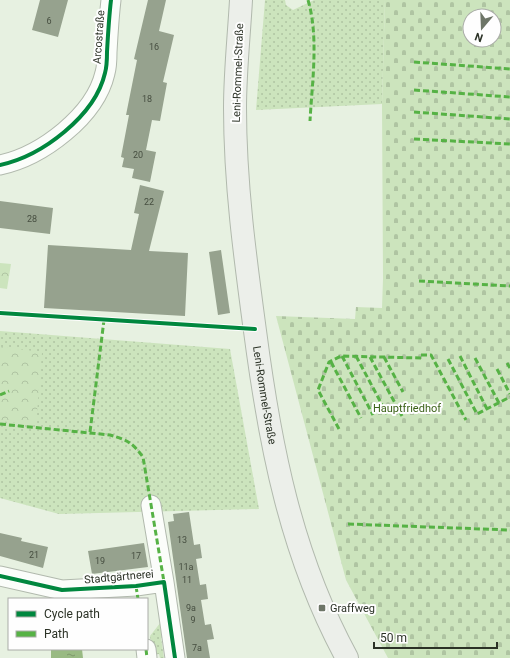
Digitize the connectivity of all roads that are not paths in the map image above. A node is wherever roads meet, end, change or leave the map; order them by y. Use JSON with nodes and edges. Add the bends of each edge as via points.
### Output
{"nodes":[{"id":1,"x":111,"y":0,"type":"edge"},
{"id":2,"x":241,"y":0,"type":"edge"},
{"id":3,"x":0,"y":165,"type":"edge"},
{"id":4,"x":152,"y":505,"type":"dead end"},
{"id":5,"x":0,"y":576,"type":"edge"},
{"id":6,"x":164,"y":582,"type":"junction"},
{"id":7,"x":137,"y":592,"type":"edge"},
{"id":8,"x":175,"y":658,"type":"edge"},
{"id":9,"x":347,"y":658,"type":"edge"}],
"edges":[{"from":1,"to":3,"type":"street","name":"Arcostraße","via":[[106,73],[93,102],[80,118],[46,145],[10,163]]},
{"from":2,"to":9,"type":"main road","name":"Leni-Rommel-Straße","via":[[235,107],[237,170],[243,241],[262,388],[291,522],[322,608]]},
{"from":4,"to":6,"type":"street","name":"Stadtgärtnerei"},
{"from":5,"to":7,"type":"street","name":"Stadtgärtnerei","via":[[62,590]]},
{"from":6,"to":7,"type":"street","name":"Stadtgärtnerei"},
{"from":6,"to":8,"type":"street","name":"Stadtgärtnerei"}]}
